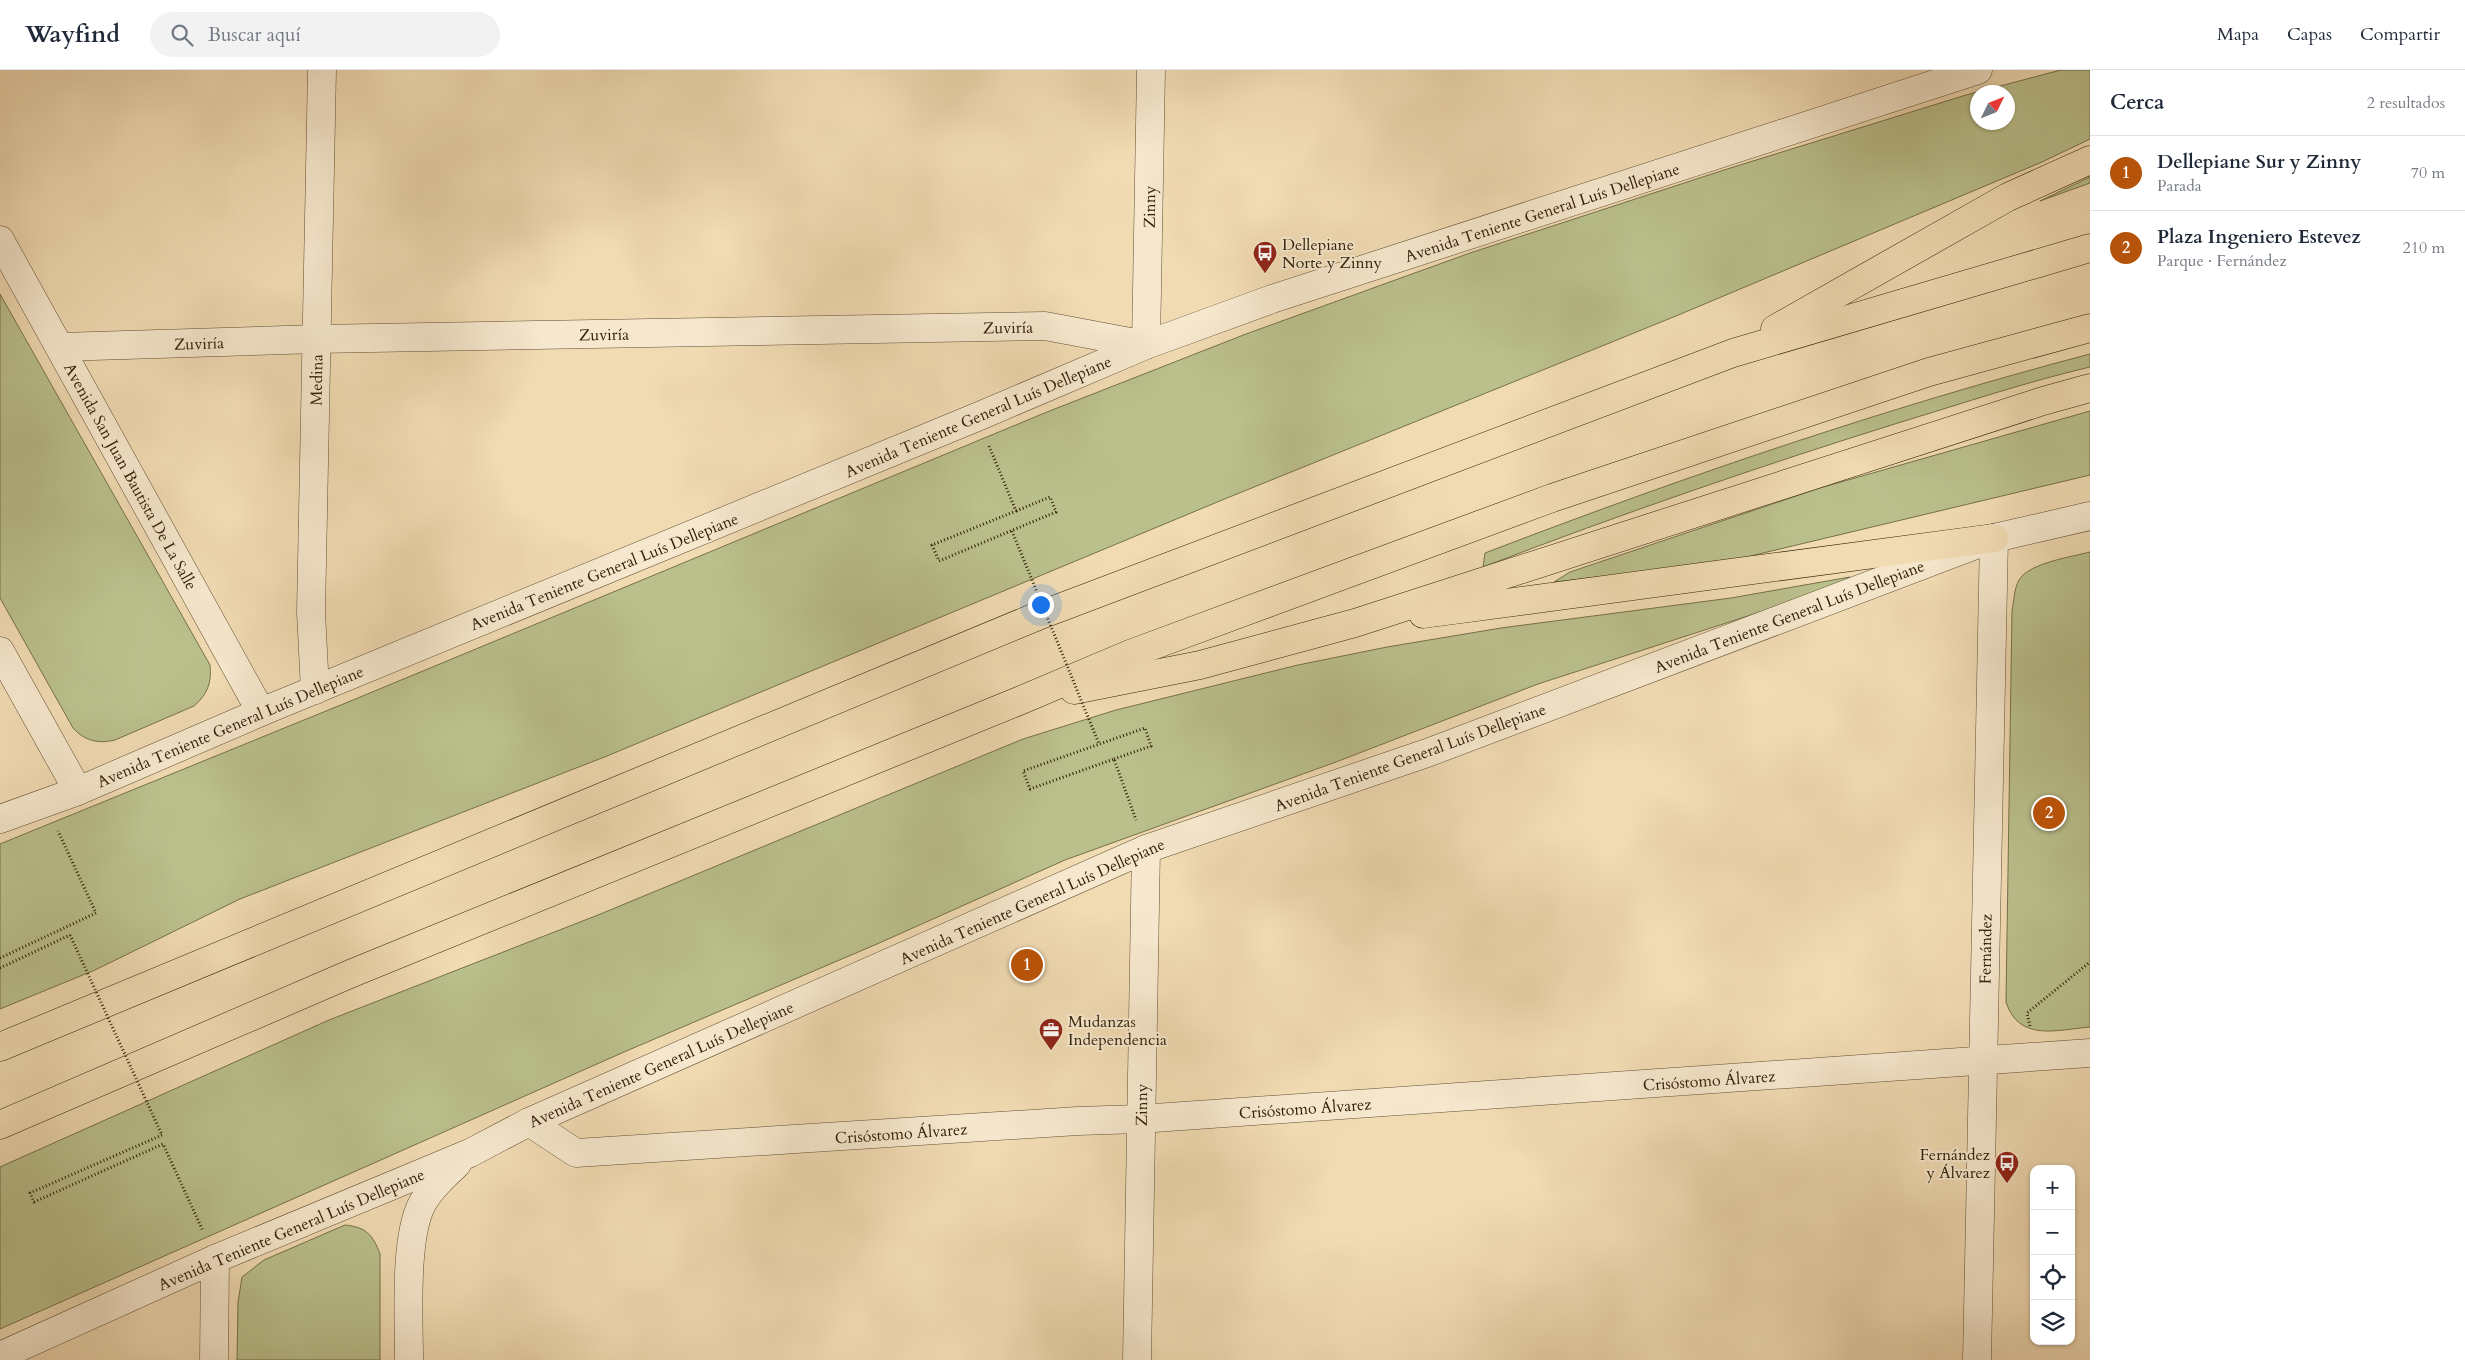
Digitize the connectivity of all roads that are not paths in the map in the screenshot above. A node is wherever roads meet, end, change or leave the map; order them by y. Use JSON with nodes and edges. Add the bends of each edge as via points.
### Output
{"nodes":[{"id":1,"x":322,"y":70,"type":"edge"},
{"id":2,"x":1151,"y":70,"type":"edge"},
{"id":3,"x":1978,"y":70,"type":"edge"},
{"id":4,"x":2090,"y":160,"type":"edge"},
{"id":5,"x":0,"y":240,"type":"edge"},
{"id":6,"x":2090,"y":248,"type":"edge"},
{"id":7,"x":2090,"y":328,"type":"edge"},
{"id":8,"x":317,"y":339,"type":"junction"},
{"id":9,"x":1146,"y":344,"type":"junction"},
{"id":10,"x":60,"y":347,"type":"junction"},
{"id":11,"x":1732,"y":353,"type":"junction"},
{"id":12,"x":2090,"y":388,"type":"edge"},
{"id":13,"x":2090,"y":516,"type":"edge"},
{"id":14,"x":1994,"y":538,"type":"junction"},
{"id":15,"x":1355,"y":623,"type":"junction"},
{"id":16,"x":0,"y":651,"type":"edge"},
{"id":17,"x":314,"y":690,"type":"junction"},
{"id":18,"x":1019,"y":701,"type":"junction"},
{"id":19,"x":261,"y":712,"type":"junction"},
{"id":20,"x":78,"y":791,"type":"junction"},
{"id":21,"x":0,"y":820,"type":"edge"},
{"id":22,"x":1146,"y":849,"type":"junction"},
{"id":23,"x":0,"y":1047,"type":"edge"},
{"id":24,"x":2090,"y":1053,"type":"edge"},
{"id":25,"x":1982,"y":1061,"type":"junction"},
{"id":26,"x":1140,"y":1120,"type":"junction"},
{"id":27,"x":529,"y":1122,"type":"junction"},
{"id":28,"x":0,"y":1125,"type":"edge"},
{"id":29,"x":470,"y":1153,"type":"junction"},
{"id":30,"x":215,"y":1259,"type":"junction"},
{"id":31,"x":0,"y":1356,"type":"edge"},
{"id":32,"x":214,"y":1360,"type":"edge"},
{"id":33,"x":409,"y":1360,"type":"edge"},
{"id":34,"x":1137,"y":1360,"type":"edge"},
{"id":35,"x":1978,"y":1360,"type":"edge"}],
"edges":[{"from":1,"to":8,"type":"street","name":"Medina"},
{"from":2,"to":9,"type":"street","name":"Zinny"},
{"from":3,"to":9,"type":"street","name":"Avenida Teniente General Luís Dellepiane","via":[[1282,296]]},
{"from":4,"to":11,"type":"highway","via":[[2008,197]]},
{"from":5,"to":10,"type":"street","name":"Avenida San Juan Bautista De La Salle"},
{"from":6,"to":11,"type":"highway"},
{"from":7,"to":18,"type":"highway","via":[[1929,372],[1552,498],[1130,654]]},
{"from":8,"to":9,"type":"street","name":"Zuviría","via":[[1045,326]]},
{"from":8,"to":10,"type":"street","name":"Zuviría"},
{"from":8,"to":17,"type":"street","name":"Medina","via":[[311,612]]},
{"from":9,"to":17,"type":"street","name":"Avenida Teniente General Luís Dellepiane","via":[[977,418]]},
{"from":10,"to":19,"type":"street","name":"Avenida San Juan Bautista De La Salle"},
{"from":11,"to":23,"type":"highway","via":[[1038,616]]},
{"from":12,"to":15,"type":"highway"},
{"from":13,"to":14,"type":"street","name":"Avenida Teniente General Luís Dellepiane"},
{"from":14,"to":15,"type":"highway"},
{"from":14,"to":22,"type":"street","name":"Avenida Teniente General Luís Dellepiane","via":[[1427,753]]},
{"from":14,"to":25,"type":"street","name":"Fernández"},
{"from":15,"to":18,"type":"highway","via":[[1200,665]]},
{"from":16,"to":20,"type":"street"},
{"from":17,"to":19,"type":"street","name":"Avenida Teniente General Luís Dellepiane"},
{"from":18,"to":28,"type":"highway","via":[[350,974]]},
{"from":19,"to":20,"type":"street","name":"Avenida Teniente General Luís Dellepiane"},
{"from":20,"to":21,"type":"street","name":"Avenida Teniente General Luís Dellepiane"},
{"from":22,"to":26,"type":"street","name":"Zinny"},
{"from":22,"to":27,"type":"street","name":"Avenida Teniente General Luís Dellepiane"},
{"from":24,"to":25,"type":"street","name":"Crisóstomo Álvarez"},
{"from":25,"to":26,"type":"street","name":"Crisóstomo Álvarez"},
{"from":25,"to":35,"type":"street","name":"Fernández"},
{"from":26,"to":27,"type":"street","name":"Crisóstomo Álvarez","via":[[1078,1121],[576,1153]]},
{"from":26,"to":34,"type":"street","name":"Zinny"},
{"from":27,"to":29,"type":"street","name":"Avenida Teniente General Luís Dellepiane"},
{"from":29,"to":30,"type":"street","name":"Avenida Teniente General Luís Dellepiane"},
{"from":29,"to":33,"type":"street","via":[[434,1187],[414,1226],[409,1276]]},
{"from":30,"to":31,"type":"street","name":"Avenida Teniente General Luís Dellepiane"},
{"from":30,"to":32,"type":"street"}]}
